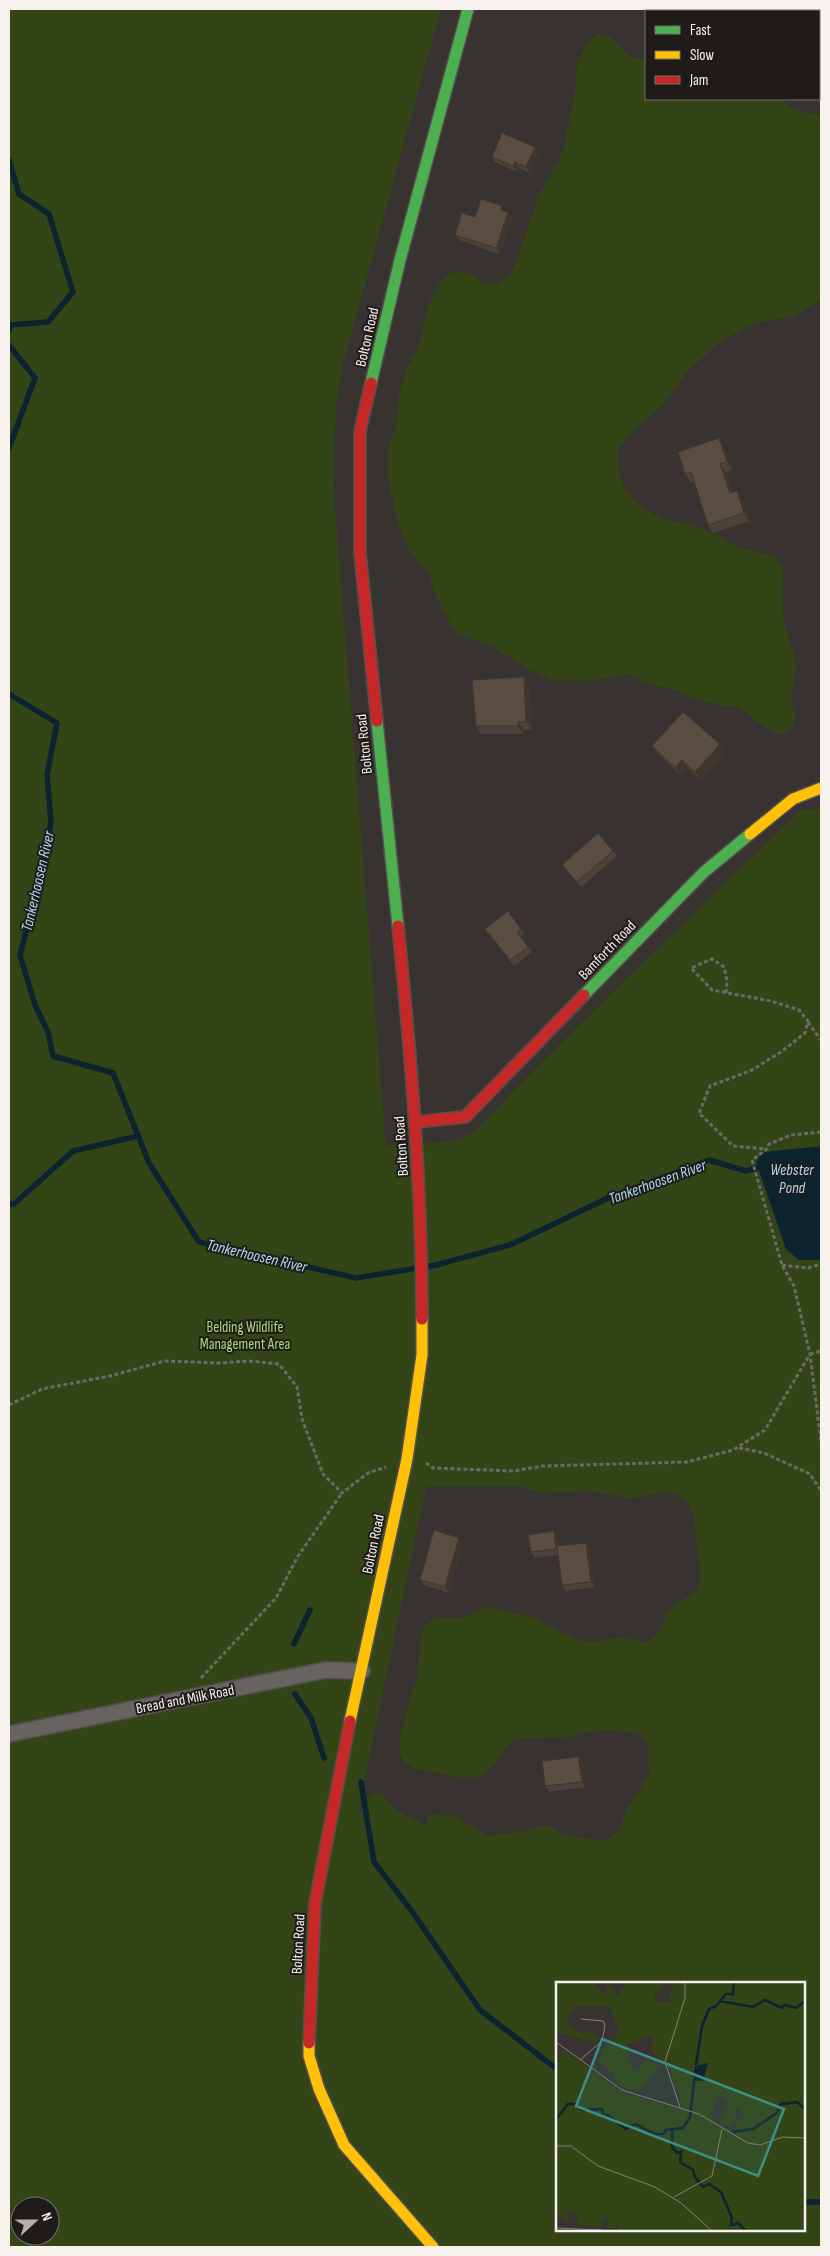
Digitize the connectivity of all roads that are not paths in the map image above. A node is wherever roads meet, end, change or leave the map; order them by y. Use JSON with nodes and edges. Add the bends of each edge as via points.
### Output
{"nodes":[{"id":1,"x":468,"y":9,"type":"edge"},
{"id":2,"x":816,"y":9,"type":"edge"},
{"id":3,"x":821,"y":9,"type":"edge"},
{"id":4,"x":821,"y":788,"type":"edge"},
{"id":5,"x":415,"y":1122,"type":"junction"},
{"id":6,"x":362,"y":1671,"type":"junction"},
{"id":7,"x":9,"y":1734,"type":"edge"},
{"id":8,"x":433,"y":2247,"type":"edge"}],
"edges":[{"from":1,"to":5,"type":"street","name":"Bolton Road","via":[[400,260],[360,431],[360,554]]},
{"from":2,"to":3,"type":"street"},
{"from":4,"to":5,"type":"street","name":"Bamforth Road","via":[[793,799],[704,872],[465,1117]]},
{"from":5,"to":6,"type":"street","name":"Bolton Road","via":[[424,1297],[422,1355],[408,1455]]},
{"from":6,"to":7,"type":"street","name":"Bread and Milk Road","via":[[326,1670]]},
{"from":6,"to":8,"type":"street","name":"Bolton Road","via":[[315,1903],[310,2056],[318,2089],[344,2145]]}]}
